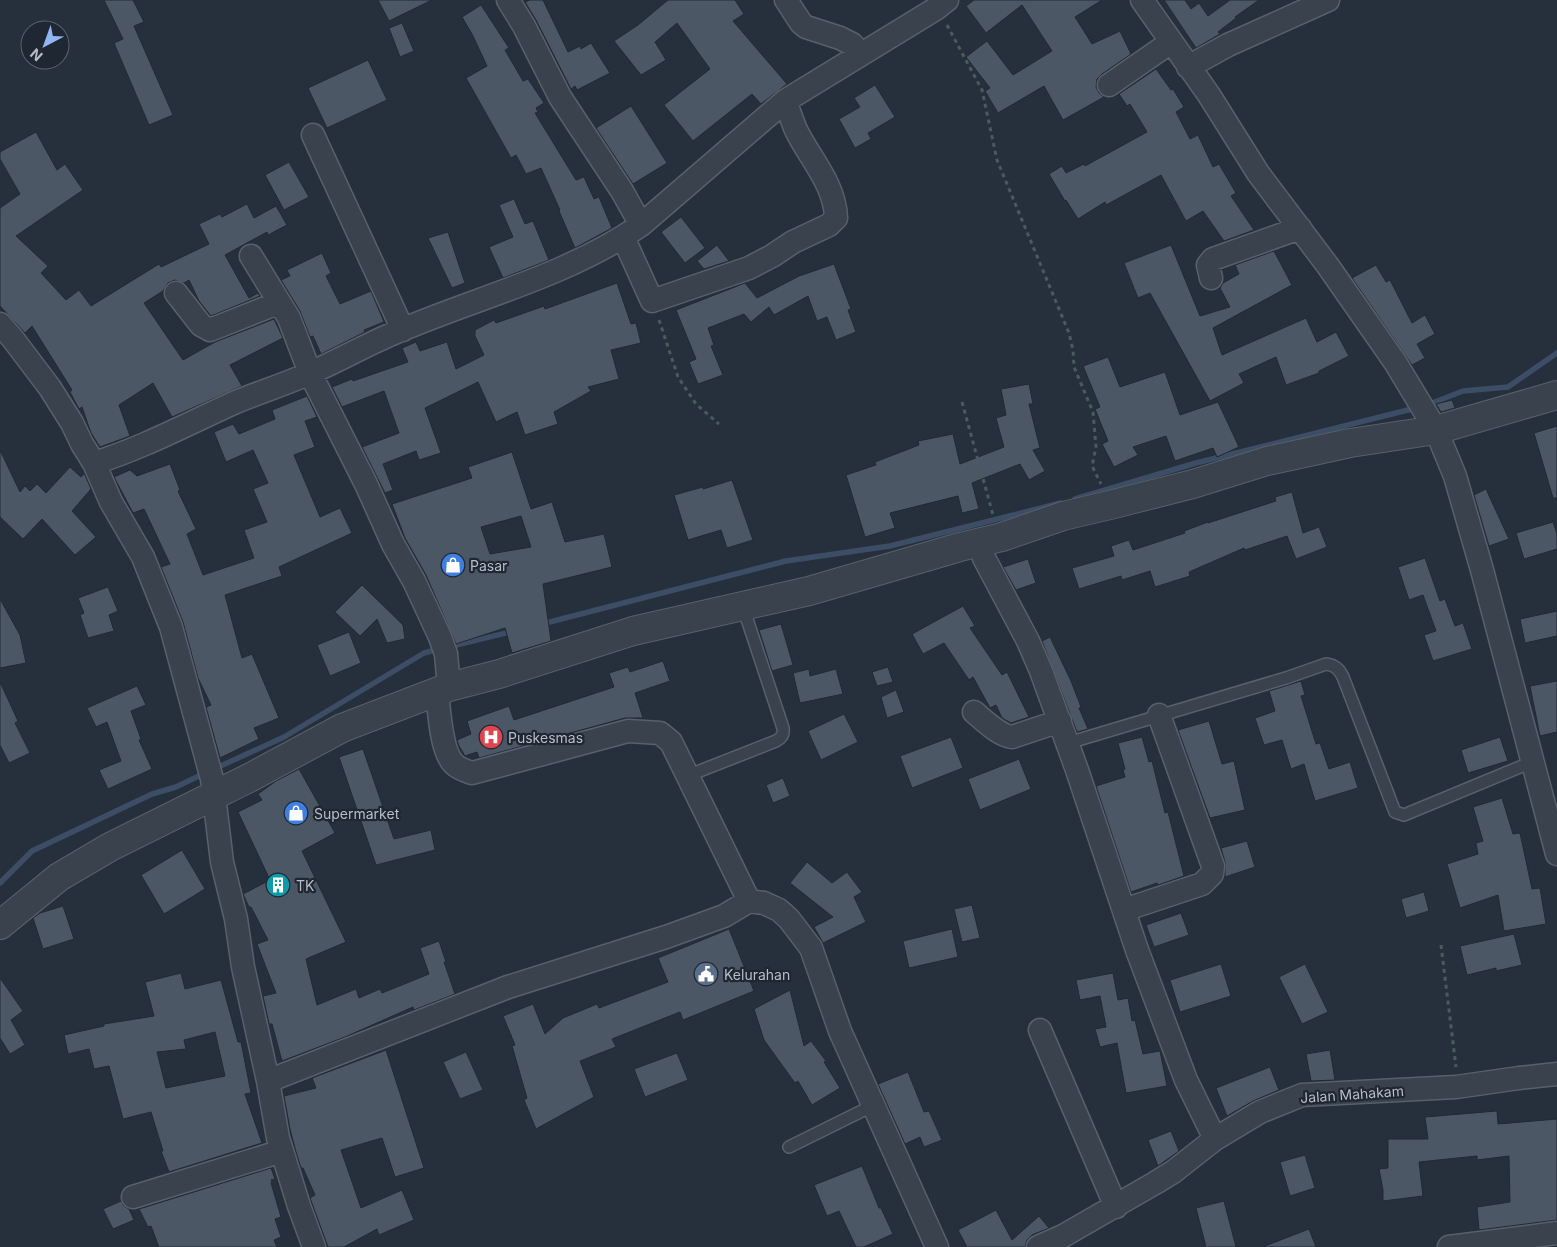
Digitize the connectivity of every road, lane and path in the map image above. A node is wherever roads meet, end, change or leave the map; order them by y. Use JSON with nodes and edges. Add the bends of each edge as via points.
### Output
{"nodes":[{"id":1,"x":508,"y":0,"type":"edge"},
{"id":2,"x":786,"y":0,"type":"edge"},
{"id":3,"x":1142,"y":0,"type":"edge"},
{"id":4,"x":1328,"y":0,"type":"edge"},
{"id":5,"x":942,"y":4,"type":"edge"},
{"id":6,"x":1171,"y":42,"type":"junction"},
{"id":7,"x":862,"y":54,"type":"junction"},
{"id":8,"x":1188,"y":67,"type":"junction"},
{"id":9,"x":1109,"y":85,"type":"dead end"},
{"id":10,"x":785,"y":101,"type":"junction"},
{"id":11,"x":313,"y":135,"type":"dead end"},
{"id":12,"x":1300,"y":228,"type":"junction"},
{"id":13,"x":632,"y":231,"type":"junction"},
{"id":14,"x":251,"y":256,"type":"dead end"},
{"id":15,"x":1211,"y":278,"type":"dead end"},
{"id":16,"x":176,"y":293,"type":"dead end"},
{"id":17,"x":652,"y":301,"type":"junction"},
{"id":18,"x":278,"y":303,"type":"junction"},
{"id":19,"x":0,"y":324,"type":"edge"},
{"id":20,"x":403,"y":330,"type":"junction"},
{"id":21,"x":310,"y":373,"type":"junction"},
{"id":22,"x":1557,"y":395,"type":"edge"},
{"id":23,"x":962,"y":402,"type":"dead end"},
{"id":24,"x":719,"y":424,"type":"dead end"},
{"id":25,"x":1432,"y":424,"type":"junction"},
{"id":26,"x":94,"y":463,"type":"junction"},
{"id":27,"x":1097,"y":474,"type":"dead end"},
{"id":28,"x":993,"y":517,"type":"dead end"},
{"id":29,"x":979,"y":542,"type":"junction"},
{"id":30,"x":743,"y":606,"type":"junction"},
{"id":31,"x":443,"y":689,"type":"junction"},
{"id":32,"x":974,"y":712,"type":"dead end"},
{"id":33,"x":1159,"y":715,"type":"junction"},
{"id":34,"x":1060,"y":721,"type":"junction"},
{"id":35,"x":1068,"y":743,"type":"junction"},
{"id":36,"x":1532,"y":762,"type":"junction"},
{"id":37,"x":687,"y":776,"type":"junction"},
{"id":38,"x":211,"y":777,"type":"junction"},
{"id":39,"x":1557,"y":854,"type":"edge"},
{"id":40,"x":749,"y":901,"type":"junction"},
{"id":41,"x":1124,"y":910,"type":"junction"},
{"id":42,"x":0,"y":925,"type":"edge"},
{"id":43,"x":1441,"y":945,"type":"dead end"},
{"id":44,"x":1040,"y":1030,"type":"dead end"},
{"id":45,"x":1557,"y":1074,"type":"edge"},
{"id":46,"x":268,"y":1081,"type":"junction"},
{"id":47,"x":1456,"y":1087,"type":"junction"},
{"id":48,"x":872,"y":1106,"type":"junction"},
{"id":49,"x":1215,"y":1139,"type":"junction"},
{"id":50,"x":789,"y":1147,"type":"dead end"},
{"id":51,"x":282,"y":1151,"type":"junction"},
{"id":52,"x":132,"y":1196,"type":"dead end"},
{"id":53,"x":1116,"y":1207,"type":"junction"},
{"id":54,"x":1557,"y":1233,"type":"edge"},
{"id":55,"x":314,"y":1247,"type":"edge"},
{"id":56,"x":936,"y":1247,"type":"edge"},
{"id":57,"x":1038,"y":1247,"type":"edge"},
{"id":58,"x":1449,"y":1247,"type":"edge"}],
"edges":[{"from":1,"to":13,"type":"street","via":[[560,98],[622,191]]},
{"from":2,"to":7,"type":"street","via":[[806,27],[840,38]]},
{"from":3,"to":6,"type":"street"},
{"from":4,"to":8,"type":"street","via":[[1228,45]]},
{"from":5,"to":7,"type":"street"},
{"from":5,"to":27,"type":"path","via":[[982,90],[997,160],[1069,333],[1074,366],[1093,412],[1096,447],[1092,466]]},
{"from":6,"to":8,"type":"street"},
{"from":6,"to":9,"type":"street"},
{"from":7,"to":10,"type":"street"},
{"from":8,"to":12,"type":"street","via":[[1258,173]]},
{"from":10,"to":13,"type":"street"},
{"from":10,"to":17,"type":"street","via":[[796,131],[829,187],[836,206],[836,218],[749,268]]},
{"from":11,"to":20,"type":"street"},
{"from":12,"to":15,"type":"street","via":[[1213,259],[1208,265]]},
{"from":12,"to":25,"type":"street","via":[[1395,362]]},
{"from":13,"to":17,"type":"street"},
{"from":13,"to":20,"type":"street","via":[[591,255]]},
{"from":14,"to":18,"type":"street"},
{"from":16,"to":18,"type":"street","via":[[201,325],[210,330]]},
{"from":17,"to":24,"type":"path","via":[[678,377],[696,404]]},
{"from":18,"to":21,"type":"street","via":[[289,318]]},
{"from":19,"to":26,"type":"street","via":[[50,388]]},
{"from":20,"to":21,"type":"street"},
{"from":21,"to":26,"type":"street"},
{"from":21,"to":31,"type":"street","via":[[443,646]]},
{"from":22,"to":25,"type":"street"},
{"from":23,"to":28,"type":"path"},
{"from":25,"to":29,"type":"street","via":[[1267,461]]},
{"from":25,"to":36,"type":"street","via":[[1455,476]]},
{"from":26,"to":38,"type":"street","via":[[111,502],[143,558],[171,627]]},
{"from":29,"to":30,"type":"street","via":[[809,591]]},
{"from":29,"to":34,"type":"street","via":[[984,558],[1028,641]]},
{"from":30,"to":31,"type":"street","via":[[633,632]]},
{"from":30,"to":37,"type":"lane","via":[[783,734],[769,744]]},
{"from":31,"to":37,"type":"street","via":[[448,755],[454,764],[472,773],[628,731],[660,733],[666,737],[675,747]]},
{"from":31,"to":38,"type":"street","via":[[342,728],[251,777]]},
{"from":32,"to":34,"type":"street","via":[[1000,733],[1012,737]]},
{"from":33,"to":35,"type":"lane"},
{"from":33,"to":36,"type":"lane","via":[[1333,664],[1343,677],[1395,812],[1404,815]]},
{"from":33,"to":41,"type":"street","via":[[1213,866],[1212,874],[1202,884]]},
{"from":34,"to":35,"type":"street"},
{"from":35,"to":41,"type":"street"},
{"from":36,"to":39,"type":"street"},
{"from":37,"to":40,"type":"street"},
{"from":38,"to":42,"type":"street","via":[[110,847],[59,877]]},
{"from":38,"to":46,"type":"street","via":[[222,862]]},
{"from":40,"to":46,"type":"street","via":[[724,916],[508,987]]},
{"from":40,"to":48,"type":"street","via":[[779,910],[790,919],[811,948],[840,1031]]},
{"from":41,"to":49,"type":"street","via":[[1186,1080]]},
{"from":43,"to":47,"type":"path"},
{"from":44,"to":53,"type":"street"},
{"from":45,"to":47,"type":"street","name":"Jalan Mahakam"},
{"from":46,"to":51,"type":"street"},
{"from":47,"to":49,"type":"street","name":"Jalan Mahakam","via":[[1302,1095],[1260,1112]]},
{"from":48,"to":50,"type":"lane"},
{"from":48,"to":56,"type":"street"},
{"from":49,"to":53,"type":"street","name":"Jalan Mahakam","via":[[1172,1172]]},
{"from":51,"to":52,"type":"street"},
{"from":51,"to":55,"type":"street"},
{"from":53,"to":57,"type":"street","name":"Jalan Mahakam"},
{"from":54,"to":58,"type":"street"}]}
